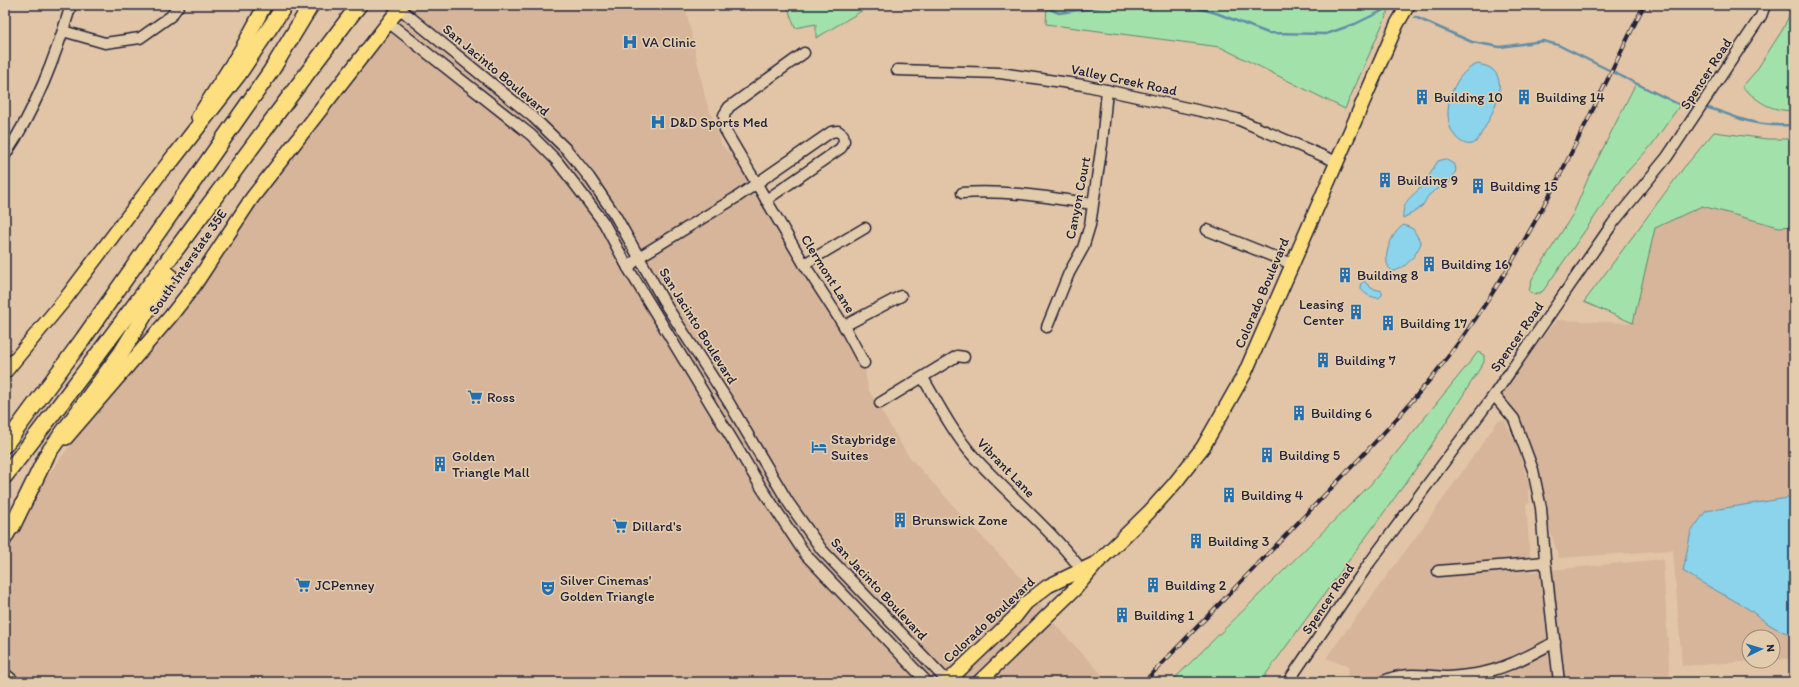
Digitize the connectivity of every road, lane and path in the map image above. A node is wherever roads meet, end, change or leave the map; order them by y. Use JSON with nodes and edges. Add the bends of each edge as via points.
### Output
{"nodes":[{"id":1,"x":71,"y":5,"type":"edge"},
{"id":2,"x":179,"y":5,"type":"edge"},
{"id":3,"x":265,"y":5,"type":"edge"},
{"id":4,"x":284,"y":5,"type":"edge"},
{"id":5,"x":311,"y":5,"type":"edge"},
{"id":6,"x":359,"y":5,"type":"edge"},
{"id":7,"x":1408,"y":5,"type":"edge"},
{"id":8,"x":1765,"y":5,"type":"edge"},
{"id":9,"x":400,"y":7,"type":"edge"},
{"id":10,"x":388,"y":22,"type":"junction"},
{"id":11,"x":63,"y":31,"type":"junction"},
{"id":12,"x":804,"y":53,"type":"dead end"},
{"id":13,"x":897,"y":70,"type":"dead end"},
{"id":14,"x":1107,"y":90,"type":"junction"},
{"id":15,"x":567,"y":150,"type":"junction"},
{"id":16,"x":5,"y":156,"type":"edge"},
{"id":17,"x":556,"y":160,"type":"junction"},
{"id":18,"x":1337,"y":162,"type":"junction"},
{"id":19,"x":169,"y":164,"type":"junction"},
{"id":20,"x":757,"y":183,"type":"junction"},
{"id":21,"x":962,"y":193,"type":"dead end"},
{"id":22,"x":217,"y":195,"type":"junction"},
{"id":23,"x":766,"y":200,"type":"junction"},
{"id":24,"x":1092,"y":204,"type":"junction"},
{"id":25,"x":865,"y":228,"type":"dead end"},
{"id":26,"x":1207,"y":230,"type":"dead end"},
{"id":27,"x":639,"y":257,"type":"junction"},
{"id":28,"x":804,"y":264,"type":"junction"},
{"id":29,"x":1292,"y":264,"type":"junction"},
{"id":30,"x":628,"y":268,"type":"junction"},
{"id":31,"x":647,"y":272,"type":"junction"},
{"id":32,"x":635,"y":279,"type":"junction"},
{"id":33,"x":901,"y":296,"type":"dead end"},
{"id":34,"x":844,"y":326,"type":"junction"},
{"id":35,"x":1047,"y":327,"type":"dead end"},
{"id":36,"x":964,"y":356,"type":"dead end"},
{"id":37,"x":864,"y":363,"type":"dead end"},
{"id":38,"x":5,"y":372,"type":"edge"},
{"id":39,"x":923,"y":378,"type":"junction"},
{"id":40,"x":1494,"y":395,"type":"junction"},
{"id":41,"x":880,"y":403,"type":"dead end"},
{"id":42,"x":744,"y":428,"type":"junction"},
{"id":43,"x":731,"y":436,"type":"junction"},
{"id":44,"x":5,"y":445,"type":"edge"},
{"id":45,"x":5,"y":476,"type":"edge"},
{"id":46,"x":9,"y":533,"type":"edge"},
{"id":47,"x":1098,"y":562,"type":"junction"},
{"id":48,"x":1545,"y":562,"type":"junction"},
{"id":49,"x":1081,"y":569,"type":"junction"},
{"id":50,"x":1438,"y":571,"type":"dead end"},
{"id":51,"x":873,"y":605,"type":"junction"},
{"id":52,"x":857,"y":610,"type":"junction"},
{"id":53,"x":867,"y":620,"type":"junction"},
{"id":54,"x":1554,"y":642,"type":"junction"},
{"id":55,"x":5,"y":678,"type":"edge"},
{"id":56,"x":11,"y":682,"type":"edge"},
{"id":57,"x":928,"y":682,"type":"edge"},
{"id":58,"x":947,"y":682,"type":"edge"},
{"id":59,"x":979,"y":682,"type":"edge"},
{"id":60,"x":1288,"y":682,"type":"edge"},
{"id":61,"x":1382,"y":682,"type":"edge"},
{"id":62,"x":1559,"y":682,"type":"edge"}],
"edges":[{"from":1,"to":11,"type":"street"},
{"from":2,"to":11,"type":"street","via":[[171,16],[140,38],[105,43]]},
{"from":3,"to":19,"type":"main road","via":[[242,48]]},
{"from":4,"to":19,"type":"highway","via":[[238,75]]},
{"from":5,"to":44,"type":"highway","via":[[271,71],[83,340]]},
{"from":6,"to":22,"type":"highway"},
{"from":7,"to":18,"type":"main road","name":"Colorado Boulevard","via":[[1397,24]]},
{"from":8,"to":40,"type":"street","name":"Spencer Road","via":[[1761,16],[1690,124],[1667,157],[1613,223]]},
{"from":9,"to":10,"type":"main road","name":"South Interstate 35E"},
{"from":9,"to":15,"type":"street","name":"San Jacinto Boulevard","via":[[532,117]]},
{"from":10,"to":17,"type":"street","name":"San Jacinto Boulevard","via":[[518,124]]},
{"from":10,"to":46,"type":"main road","name":"South Interstate 35E","via":[[252,198],[194,286],[64,441],[37,482]]},
{"from":11,"to":16,"type":"street","via":[[46,79],[29,116]]},
{"from":12,"to":20,"type":"street","name":"Clermont Lane","via":[[729,107],[724,115],[725,130]]},
{"from":13,"to":14,"type":"street","name":"Valley Creek Road","via":[[1000,73]]},
{"from":14,"to":18,"type":"street","name":"Valley Creek Road","via":[[1237,119]]},
{"from":14,"to":24,"type":"street","name":"Canyon Court","via":[[1102,144]]},
{"from":15,"to":17,"type":"street"},
{"from":15,"to":27,"type":"street","name":"San Jacinto Boulevard","via":[[589,176]]},
{"from":17,"to":30,"type":"street","name":"San Jacinto Boulevard","via":[[604,223]]},
{"from":18,"to":29,"type":"main road","name":"Colorado Boulevard"},
{"from":19,"to":38,"type":"main road","via":[[66,298]]},
{"from":20,"to":23,"type":"street","name":"Clermont Lane"},
{"from":20,"to":23,"type":"street","via":[[831,132],[838,131],[843,135],[841,148]]},
{"from":20,"to":27,"type":"street"},
{"from":21,"to":24,"type":"street","via":[[989,191]]},
{"from":22,"to":45,"type":"highway","via":[[86,372]]},
{"from":22,"to":46,"type":"highway","via":[[121,353],[48,453]]},
{"from":23,"to":28,"type":"street","name":"Clermont Lane"},
{"from":24,"to":35,"type":"street","name":"Canyon Court","via":[[1090,225],[1083,248],[1069,273]]},
{"from":25,"to":28,"type":"street"},
{"from":26,"to":29,"type":"street"},
{"from":27,"to":30,"type":"street"},
{"from":27,"to":31,"type":"street","name":"San Jacinto Boulevard"},
{"from":28,"to":34,"type":"street","name":"Clermont Lane"},
{"from":29,"to":47,"type":"main road","name":"Colorado Boulevard","via":[[1245,372],[1203,447],[1149,512]]},
{"from":30,"to":32,"type":"street","name":"San Jacinto Boulevard"},
{"from":31,"to":32,"type":"street"},
{"from":31,"to":42,"type":"street","name":"San Jacinto Boulevard"},
{"from":32,"to":43,"type":"street","name":"San Jacinto Boulevard"},
{"from":33,"to":34,"type":"street"},
{"from":34,"to":37,"type":"street","name":"Clermont Lane"},
{"from":36,"to":39,"type":"street","via":[[958,356]]},
{"from":39,"to":41,"type":"street"},
{"from":39,"to":49,"type":"street","name":"Vibrant Lane","via":[[951,428],[974,456],[1068,552]]},
{"from":40,"to":48,"type":"street","via":[[1514,418],[1529,458],[1541,508]]},
{"from":40,"to":60,"type":"street","name":"Spencer Road","via":[[1370,562]]},
{"from":42,"to":43,"type":"street"},
{"from":42,"to":51,"type":"street","name":"San Jacinto Boulevard","via":[[788,502],[822,550]]},
{"from":43,"to":52,"type":"street","name":"San Jacinto Boulevard","via":[[785,526],[805,554]]},
{"from":47,"to":49,"type":"main road","name":"Colorado Boulevard"},
{"from":47,"to":59,"type":"main road","name":"Colorado Boulevard","via":[[1075,589]]},
{"from":48,"to":50,"type":"street"},
{"from":48,"to":54,"type":"street"},
{"from":49,"to":58,"type":"main road","name":"Colorado Boulevard","via":[[1048,586],[1026,603],[1015,617]]},
{"from":51,"to":52,"type":"street"},
{"from":51,"to":53,"type":"street"},
{"from":51,"to":58,"type":"street","name":"San Jacinto Boulevard"},
{"from":52,"to":53,"type":"street","name":"San Jacinto Boulevard"},
{"from":53,"to":57,"type":"street","name":"San Jacinto Boulevard"},
{"from":54,"to":61,"type":"street","via":[[1515,664],[1500,669],[1446,677],[1421,674],[1396,677]]},
{"from":54,"to":62,"type":"street"},
{"from":55,"to":56,"type":"highway"}]}
